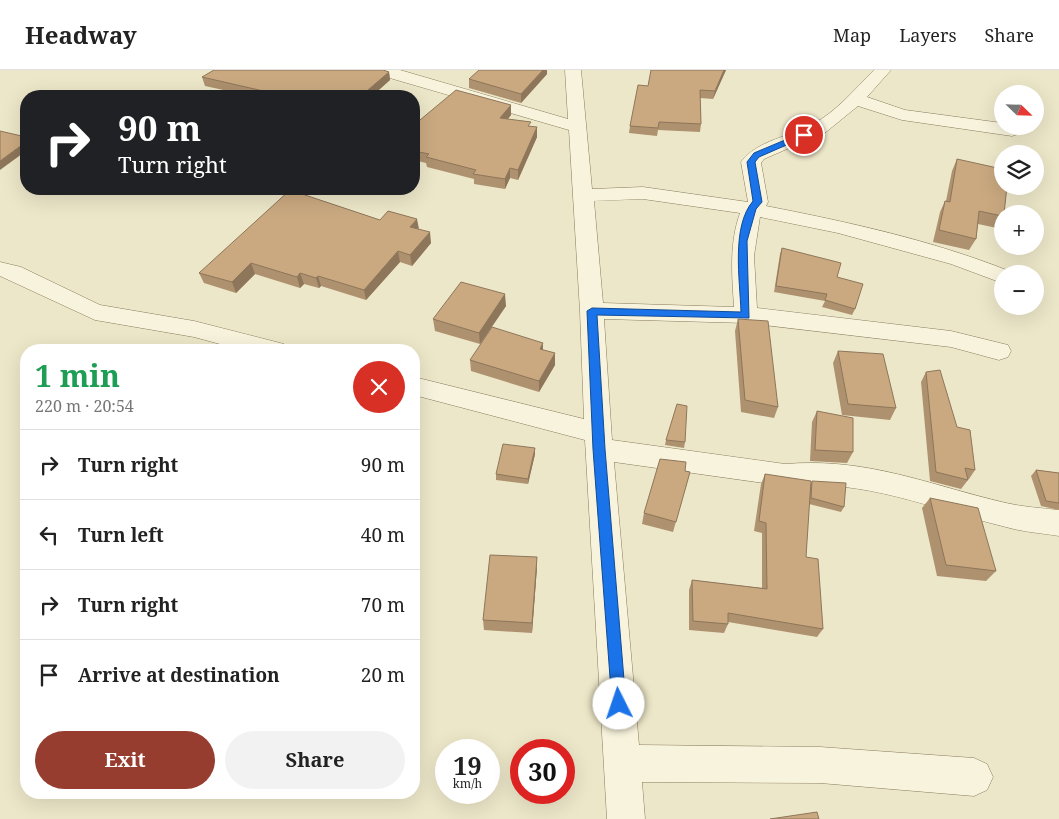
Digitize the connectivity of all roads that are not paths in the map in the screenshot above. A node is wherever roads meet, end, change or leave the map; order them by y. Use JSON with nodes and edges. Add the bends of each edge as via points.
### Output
{"nodes":[{"id":1,"x":382,"y":70,"type":"edge"},
{"id":2,"x":572,"y":70,"type":"edge"},
{"id":3,"x":883,"y":70,"type":"edge"},
{"id":4,"x":855,"y":99,"type":"junction"},
{"id":5,"x":576,"y":127,"type":"junction"},
{"id":6,"x":994,"y":128,"type":"edge"},
{"id":7,"x":583,"y":195,"type":"junction"},
{"id":8,"x":752,"y":209,"type":"junction"},
{"id":9,"x":0,"y":269,"type":"edge"},
{"id":10,"x":994,"y":273,"type":"edge"},
{"id":11,"x":592,"y":311,"type":"junction"},
{"id":12,"x":746,"y":316,"type":"junction"},
{"id":13,"x":252,"y":344,"type":"edge"},
{"id":14,"x":999,"y":352,"type":"dead end"},
{"id":15,"x":420,"y":388,"type":"edge"},
{"id":16,"x":599,"y":441,"type":"junction"},
{"id":17,"x":1059,"y":523,"type":"edge"},
{"id":18,"x":624,"y":764,"type":"junction"},
{"id":19,"x":974,"y":777,"type":"dead end"},
{"id":20,"x":626,"y":819,"type":"edge"}],
"edges":[{"from":1,"to":5,"type":"street"},
{"from":2,"to":5,"type":"street"},
{"from":3,"to":4,"type":"street"},
{"from":4,"to":6,"type":"street","via":[[902,116]]},
{"from":4,"to":8,"type":"street","via":[[820,128],[757,155],[751,162],[758,202]]},
{"from":5,"to":7,"type":"street"},
{"from":7,"to":8,"type":"street","via":[[643,193]]},
{"from":7,"to":11,"type":"street"},
{"from":8,"to":10,"type":"street","via":[[841,227],[959,259]]},
{"from":8,"to":12,"type":"street","via":[[743,241]]},
{"from":9,"to":13,"type":"street","via":[[13,272],[95,312],[194,329]]},
{"from":11,"to":12,"type":"street"},
{"from":11,"to":16,"type":"street"},
{"from":12,"to":14,"type":"street","via":[[950,339]]},
{"from":15,"to":16,"type":"street"},
{"from":16,"to":17,"type":"street","via":[[785,475],[807,471],[865,477],[1008,516]]},
{"from":16,"to":18,"type":"street"},
{"from":18,"to":19,"type":"street","via":[[820,765]]},
{"from":18,"to":20,"type":"street"}]}
